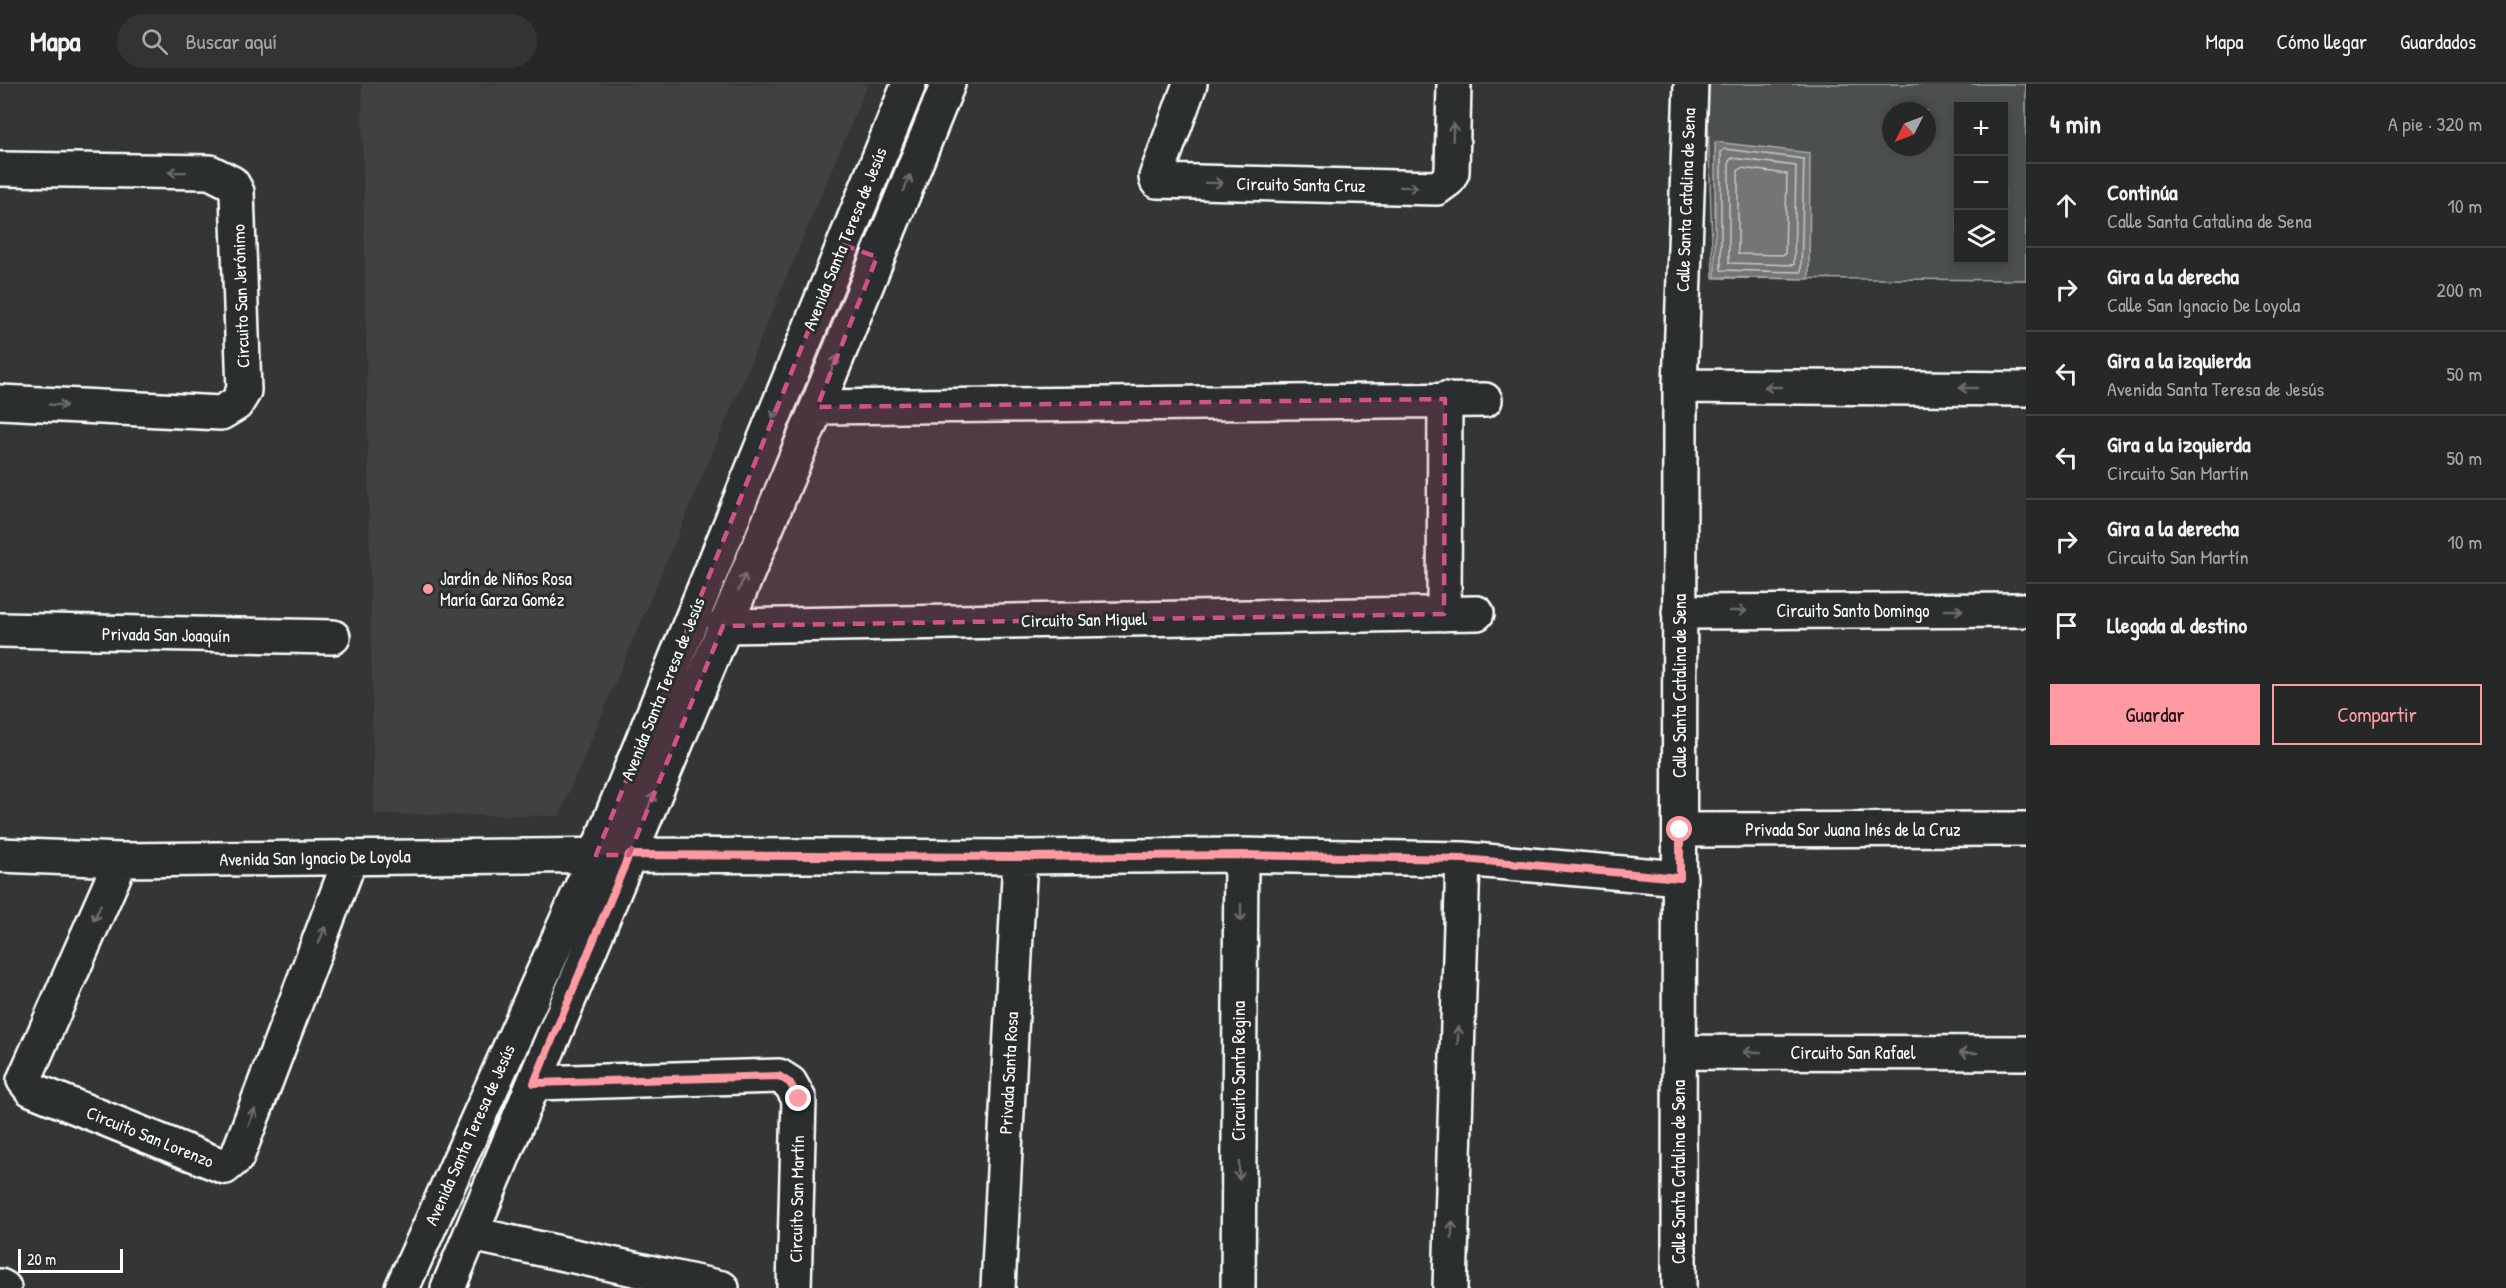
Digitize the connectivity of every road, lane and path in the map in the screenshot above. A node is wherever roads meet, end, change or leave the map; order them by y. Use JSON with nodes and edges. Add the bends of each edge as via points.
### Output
{"nodes":[{"id":1,"x":909,"y":84,"type":"edge"},
{"id":2,"x":948,"y":84,"type":"edge"},
{"id":3,"x":1190,"y":84,"type":"edge"},
{"id":4,"x":1454,"y":84,"type":"edge"},
{"id":5,"x":1691,"y":84,"type":"edge"},
{"id":6,"x":0,"y":169,"type":"edge"},
{"id":7,"x":843,"y":245,"type":"junction"},
{"id":8,"x":877,"y":257,"type":"junction"},
{"id":9,"x":1680,"y":386,"type":"junction"},
{"id":10,"x":2026,"y":389,"type":"edge"},
{"id":11,"x":1445,"y":399,"type":"junction"},
{"id":12,"x":1485,"y":400,"type":"dead end"},
{"id":13,"x":0,"y":402,"type":"edge"},
{"id":14,"x":817,"y":407,"type":"junction"},
{"id":15,"x":741,"y":497,"type":"junction"},
{"id":16,"x":773,"y":510,"type":"junction"},
{"id":17,"x":2026,"y":610,"type":"edge"},
{"id":18,"x":1679,"y":612,"type":"junction"},
{"id":19,"x":1477,"y":613,"type":"dead end"},
{"id":20,"x":1444,"y":614,"type":"junction"},
{"id":21,"x":723,"y":626,"type":"junction"},
{"id":22,"x":0,"y":630,"type":"edge"},
{"id":23,"x":333,"y":637,"type":"dead end"},
{"id":24,"x":2026,"y":829,"type":"edge"},
{"id":25,"x":1680,"y":830,"type":"junction"},
{"id":26,"x":0,"y":855,"type":"edge"},
{"id":27,"x":596,"y":855,"type":"junction"},
{"id":28,"x":629,"y":855,"type":"junction"},
{"id":29,"x":1241,"y":855,"type":"junction"},
{"id":30,"x":1020,"y":857,"type":"junction"},
{"id":31,"x":351,"y":858,"type":"junction"},
{"id":32,"x":1463,"y":859,"type":"junction"},
{"id":33,"x":121,"y":860,"type":"junction"},
{"id":34,"x":1680,"y":878,"type":"junction"},
{"id":35,"x":1679,"y":1052,"type":"junction"},
{"id":36,"x":2026,"y":1053,"type":"edge"},
{"id":37,"x":534,"y":1083,"type":"junction"},
{"id":38,"x":472,"y":1234,"type":"junction"},
{"id":39,"x":402,"y":1288,"type":"edge"},
{"id":40,"x":448,"y":1288,"type":"edge"},
{"id":41,"x":722,"y":1288,"type":"edge"},
{"id":42,"x":794,"y":1288,"type":"edge"},
{"id":43,"x":998,"y":1288,"type":"edge"},
{"id":44,"x":1238,"y":1288,"type":"edge"},
{"id":45,"x":1450,"y":1288,"type":"edge"},
{"id":46,"x":1679,"y":1288,"type":"edge"}],
"edges":[{"from":1,"to":7,"type":"street","name":"Avenida Santa Teresa de Jesús"},
{"from":8,"to":2,"type":"street","name":"Avenida Santa Teresa de Jesús","one_way":true},
{"from":3,"to":4,"type":"street","name":"Circuito Santa Cruz","one_way":true,"via":[[1155,177],[1157,181],[1437,188],[1452,172]]},
{"from":5,"to":9,"type":"street","name":"Calle Santa Catalina de Sena"},
{"from":13,"to":6,"type":"street","name":"Circuito San Jerónimo","one_way":true,"via":[[221,413],[236,404],[244,391],[237,192],[232,183],[210,172]]},
{"from":7,"to":8,"type":"street"},
{"from":7,"to":15,"type":"street","name":"Avenida Santa Teresa de Jesús","one_way":true},
{"from":14,"to":8,"type":"street","name":"Avenida Santa Teresa de Jesús","one_way":true},
{"from":10,"to":9,"type":"street","one_way":true},
{"from":9,"to":18,"type":"street","name":"Calle Santa Catalina de Sena"},
{"from":11,"to":12,"type":"street"},
{"from":11,"to":14,"type":"street"},
{"from":11,"to":20,"type":"street"},
{"from":14,"to":16,"type":"street","name":"Avenida Santa Teresa de Jesús"},
{"from":15,"to":16,"type":"street"},
{"from":15,"to":27,"type":"street","name":"Avenida Santa Teresa de Jesús"},
{"from":21,"to":16,"type":"street","name":"Avenida Santa Teresa de Jesús","one_way":true},
{"from":18,"to":17,"type":"street","name":"Circuito Santo Domingo","one_way":true},
{"from":18,"to":25,"type":"street","name":"Calle Santa Catalina de Sena"},
{"from":19,"to":20,"type":"street","name":"Circuito San Miguel"},
{"from":20,"to":21,"type":"street","name":"Circuito San Miguel"},
{"from":28,"to":21,"type":"street","name":"Avenida Santa Teresa de Jesús","one_way":true},
{"from":22,"to":23,"type":"street","name":"Privada San Joaquín"},
{"from":24,"to":25,"type":"street","name":"Privada Sor Juana Inés de la Cruz"},
{"from":25,"to":34,"type":"street","name":"Calle Santa Catalina de Sena"},
{"from":26,"to":33,"type":"street","name":"Avenida San Ignacio De Loyola"},
{"from":27,"to":28,"type":"street","name":"Avenida San Ignacio De Loyola"},
{"from":27,"to":31,"type":"street","name":"Avenida San Ignacio De Loyola"},
{"from":27,"to":39,"type":"street","name":"Avenida Santa Teresa de Jesús"},
{"from":28,"to":30,"type":"street","name":"Avenida San Ignacio De Loyola"},
{"from":28,"to":37,"type":"street","name":"Avenida Santa Teresa de Jesús"},
{"from":29,"to":30,"type":"street","name":"Avenida San Ignacio De Loyola"},
{"from":29,"to":32,"type":"street","name":"Avenida San Ignacio De Loyola"},
{"from":29,"to":44,"type":"street","name":"Circuito Santa Regina","one_way":true},
{"from":30,"to":43,"type":"street","name":"Privada Santa Rosa"},
{"from":31,"to":33,"type":"street","name":"Avenida San Ignacio De Loyola"},
{"from":33,"to":31,"type":"street","name":"Circuito San Lorenzo","one_way":true,"via":[[24,1080],[31,1089],[225,1167],[237,1157]]},
{"from":32,"to":34,"type":"street","name":"Avenida San Ignacio De Loyola"},
{"from":45,"to":32,"type":"street","one_way":true},
{"from":34,"to":35,"type":"street","name":"Calle Santa Catalina de Sena"},
{"from":36,"to":35,"type":"street","name":"Circuito San Rafael","one_way":true},
{"from":35,"to":46,"type":"street","name":"Calle Santa Catalina de Sena"},
{"from":37,"to":38,"type":"street","name":"Avenida Santa Teresa de Jesús"},
{"from":37,"to":42,"type":"street","name":"Circuito San Martín","via":[[779,1076],[790,1083],[799,1099]]},
{"from":38,"to":40,"type":"street","name":"Avenida Santa Teresa de Jesús"},
{"from":38,"to":41,"type":"street"}]}
